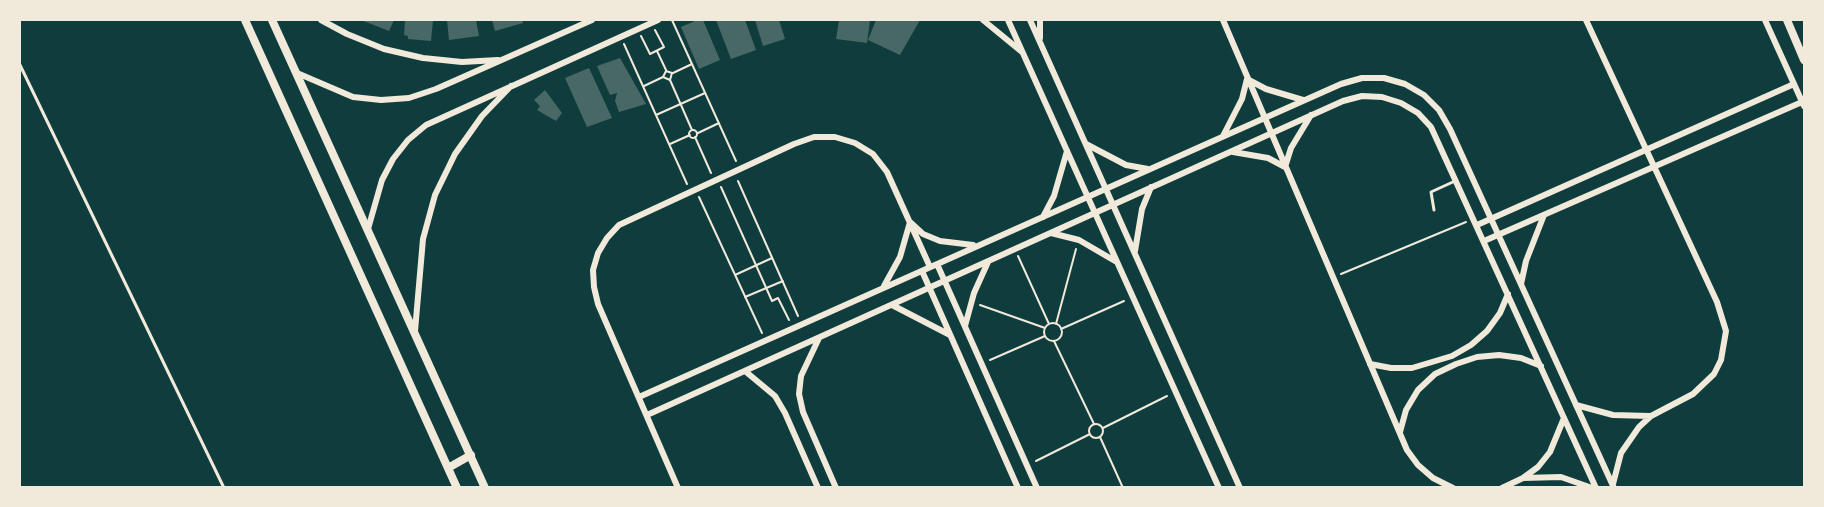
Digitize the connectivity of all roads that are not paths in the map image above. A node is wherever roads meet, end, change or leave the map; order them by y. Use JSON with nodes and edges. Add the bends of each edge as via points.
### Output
{"nodes":[{"id":1,"x":245,"y":20,"type":"edge"},
{"id":2,"x":272,"y":20,"type":"edge"},
{"id":3,"x":321,"y":20,"type":"edge"},
{"id":4,"x":592,"y":20,"type":"edge"},
{"id":5,"x":983,"y":20,"type":"edge"},
{"id":6,"x":1008,"y":20,"type":"edge"},
{"id":7,"x":1030,"y":20,"type":"edge"},
{"id":8,"x":1040,"y":20,"type":"edge"},
{"id":9,"x":1222,"y":20,"type":"edge"},
{"id":10,"x":1586,"y":20,"type":"edge"},
{"id":11,"x":1766,"y":20,"type":"edge"},
{"id":12,"x":1787,"y":20,"type":"edge"},
{"id":13,"x":655,"y":21,"type":"edge"},
{"id":14,"x":1040,"y":42,"type":"junction"},
{"id":15,"x":1802,"y":50,"type":"edge"},
{"id":16,"x":1023,"y":52,"type":"junction"},
{"id":17,"x":502,"y":60,"type":"junction"},
{"id":18,"x":1804,"y":60,"type":"edge"},
{"id":19,"x":20,"y":65,"type":"edge"},
{"id":20,"x":297,"y":73,"type":"junction"},
{"id":21,"x":1247,"y":79,"type":"junction"},
{"id":22,"x":514,"y":84,"type":"junction"},
{"id":23,"x":1794,"y":84,"type":"junction"},
{"id":24,"x":1304,"y":100,"type":"junction"},
{"id":25,"x":1803,"y":104,"type":"edge"},
{"id":26,"x":1312,"y":115,"type":"junction"},
{"id":27,"x":1264,"y":118,"type":"junction"},
{"id":28,"x":1270,"y":133,"type":"junction"},
{"id":29,"x":1223,"y":136,"type":"junction"},
{"id":30,"x":1085,"y":143,"type":"junction"},
{"id":31,"x":1067,"y":151,"type":"junction"},
{"id":32,"x":1230,"y":151,"type":"junction"},
{"id":33,"x":1645,"y":151,"type":"junction"},
{"id":34,"x":1285,"y":167,"type":"junction"},
{"id":35,"x":1653,"y":167,"type":"junction"},
{"id":36,"x":1149,"y":170,"type":"junction"},
{"id":37,"x":1457,"y":180,"type":"junction"},
{"id":38,"x":1151,"y":187,"type":"junction"},
{"id":39,"x":1106,"y":189,"type":"junction"},
{"id":40,"x":1088,"y":197,"type":"junction"},
{"id":41,"x":1113,"y":204,"type":"junction"},
{"id":42,"x":1434,"y":210,"type":"dead end"},
{"id":43,"x":1095,"y":212,"type":"junction"},
{"id":44,"x":1544,"y":215,"type":"junction"},
{"id":45,"x":1043,"y":217,"type":"junction"},
{"id":46,"x":1491,"y":219,"type":"junction"},
{"id":47,"x":910,"y":222,"type":"junction"},
{"id":48,"x":1475,"y":222,"type":"junction"},
{"id":49,"x":368,"y":229,"type":"junction"},
{"id":50,"x":1051,"y":232,"type":"junction"},
{"id":51,"x":1498,"y":235,"type":"junction"},
{"id":52,"x":1484,"y":241,"type":"junction"},
{"id":53,"x":977,"y":245,"type":"junction"},
{"id":54,"x":1135,"y":255,"type":"junction"},
{"id":55,"x":988,"y":261,"type":"junction"},
{"id":56,"x":1117,"y":262,"type":"junction"},
{"id":57,"x":934,"y":266,"type":"junction"},
{"id":58,"x":922,"y":271,"type":"junction"},
{"id":59,"x":944,"y":281,"type":"junction"},
{"id":60,"x":1521,"y":285,"type":"junction"},
{"id":61,"x":884,"y":287,"type":"junction"},
{"id":62,"x":930,"y":287,"type":"junction"},
{"id":63,"x":1508,"y":294,"type":"junction"},
{"id":64,"x":892,"y":304,"type":"junction"},
{"id":65,"x":965,"y":326,"type":"junction"},
{"id":66,"x":415,"y":331,"type":"junction"},
{"id":67,"x":951,"y":336,"type":"junction"},
{"id":68,"x":820,"y":337,"type":"junction"},
{"id":69,"x":1452,"y":356,"type":"junction"},
{"id":70,"x":1371,"y":364,"type":"junction"},
{"id":71,"x":1456,"y":364,"type":"junction"},
{"id":72,"x":1541,"y":366,"type":"junction"},
{"id":73,"x":745,"y":371,"type":"junction"},
{"id":74,"x":639,"y":397,"type":"junction"},
{"id":75,"x":1576,"y":405,"type":"junction"},
{"id":76,"x":647,"y":415,"type":"junction"},
{"id":77,"x":1651,"y":416,"type":"junction"},
{"id":78,"x":1564,"y":417,"type":"junction"},
{"id":79,"x":1400,"y":432,"type":"junction"},
{"id":80,"x":471,"y":455,"type":"junction"},
{"id":81,"x":448,"y":468,"type":"junction"},
{"id":82,"x":1523,"y":478,"type":"junction"},
{"id":83,"x":1613,"y":486,"type":"edge"},
{"id":84,"x":224,"y":488,"type":"edge"},
{"id":85,"x":457,"y":488,"type":"edge"},
{"id":86,"x":485,"y":488,"type":"edge"},
{"id":87,"x":678,"y":488,"type":"edge"},
{"id":88,"x":818,"y":488,"type":"edge"},
{"id":89,"x":836,"y":488,"type":"edge"},
{"id":90,"x":1018,"y":488,"type":"edge"},
{"id":91,"x":1037,"y":488,"type":"edge"},
{"id":92,"x":1219,"y":488,"type":"edge"},
{"id":93,"x":1240,"y":488,"type":"edge"},
{"id":94,"x":1454,"y":488,"type":"edge"},
{"id":95,"x":1502,"y":488,"type":"edge"},
{"id":96,"x":1594,"y":488,"type":"edge"}],
"edges":[{"from":1,"to":81,"type":"main road"},
{"from":2,"to":20,"type":"main road"},
{"from":3,"to":17,"type":"street","via":[[384,49],[423,58],[462,62]]},
{"from":4,"to":17,"type":"street"},
{"from":5,"to":16,"type":"street"},
{"from":6,"to":16,"type":"street"},
{"from":7,"to":14,"type":"street"},
{"from":8,"to":14,"type":"street"},
{"from":9,"to":21,"type":"street"},
{"from":10,"to":33,"type":"street"},
{"from":11,"to":23,"type":"street"},
{"from":12,"to":15,"type":"street"},
{"from":13,"to":22,"type":"street"},
{"from":14,"to":30,"type":"street"},
{"from":15,"to":18,"type":"street"},
{"from":16,"to":31,"type":"street"},
{"from":17,"to":20,"type":"street","via":[[409,98],[381,100],[353,97]]},
{"from":19,"to":84,"type":"lane"},
{"from":20,"to":49,"type":"main road"},
{"from":21,"to":24,"type":"street"},
{"from":21,"to":27,"type":"street"},
{"from":21,"to":29,"type":"street","via":[[1234,118]]},
{"from":22,"to":49,"type":"street","via":[[447,113],[408,140],[382,180]]},
{"from":22,"to":66,"type":"street","via":[[482,116],[455,154],[435,195],[423,239]]},
{"from":23,"to":25,"type":"street"},
{"from":23,"to":33,"type":"street"},
{"from":24,"to":27,"type":"street"},
{"from":24,"to":46,"type":"street","via":[[1362,78],[1384,78],[1424,95],[1450,129]]},
{"from":25,"to":35,"type":"street"},
{"from":26,"to":28,"type":"street"},
{"from":26,"to":34,"type":"street","via":[[1291,148]]},
{"from":26,"to":37,"type":"street","via":[[1362,96],[1401,103],[1431,127]]},
{"from":27,"to":28,"type":"street"},
{"from":27,"to":29,"type":"street"},
{"from":28,"to":32,"type":"street"},
{"from":28,"to":34,"type":"street"},
{"from":29,"to":36,"type":"street"},
{"from":30,"to":36,"type":"street","via":[[1105,156]]},
{"from":30,"to":39,"type":"street"},
{"from":31,"to":40,"type":"street"},
{"from":31,"to":45,"type":"street","via":[[1059,185]]},
{"from":32,"to":34,"type":"street","via":[[1249,153]]},
{"from":32,"to":38,"type":"street"},
{"from":33,"to":35,"type":"street"},
{"from":33,"to":46,"type":"street"},
{"from":34,"to":70,"type":"street"},
{"from":35,"to":44,"type":"street"},
{"from":35,"to":77,"type":"street","via":[[1723,316],[1725,331],[1721,360],[1705,385]]},
{"from":36,"to":39,"type":"street"},
{"from":37,"to":42,"type":"lane","via":[[1431,192]]},
{"from":37,"to":48,"type":"street"},
{"from":38,"to":41,"type":"street"},
{"from":38,"to":54,"type":"street","via":[[1139,220]]},
{"from":39,"to":40,"type":"street"},
{"from":39,"to":41,"type":"street"},
{"from":40,"to":43,"type":"street"},
{"from":40,"to":45,"type":"street"},
{"from":41,"to":43,"type":"street"},
{"from":41,"to":54,"type":"street"},
{"from":43,"to":50,"type":"street"},
{"from":43,"to":56,"type":"street"},
{"from":44,"to":51,"type":"street"},
{"from":44,"to":60,"type":"street"},
{"from":45,"to":53,"type":"street"},
{"from":46,"to":48,"type":"street"},
{"from":46,"to":51,"type":"street"},
{"from":47,"to":53,"type":"street","via":[[923,234],[940,241]]},
{"from":47,"to":57,"type":"street"},
{"from":47,"to":61,"type":"street","via":[[900,257]]},
{"from":47,"to":74,"type":"street","via":[[887,172],[873,154],[855,142],[814,137],[619,225],[602,245],[594,270],[594,287]]},
{"from":48,"to":52,"type":"street"},
{"from":49,"to":66,"type":"main road"},
{"from":50,"to":55,"type":"street"},
{"from":50,"to":56,"type":"street","via":[[1097,248]]},
{"from":51,"to":52,"type":"street"},
{"from":51,"to":60,"type":"street"},
{"from":52,"to":63,"type":"street"},
{"from":53,"to":57,"type":"street"},
{"from":54,"to":93,"type":"street"},
{"from":55,"to":59,"type":"street"},
{"from":55,"to":65,"type":"street"},
{"from":56,"to":92,"type":"street"},
{"from":57,"to":58,"type":"street"},
{"from":57,"to":59,"type":"street"},
{"from":58,"to":61,"type":"street"},
{"from":58,"to":62,"type":"street"},
{"from":59,"to":62,"type":"street"},
{"from":59,"to":65,"type":"street"},
{"from":60,"to":75,"type":"street"},
{"from":61,"to":74,"type":"street"},
{"from":62,"to":64,"type":"street"},
{"from":62,"to":67,"type":"street"},
{"from":63,"to":69,"type":"street","via":[[1487,331]]},
{"from":63,"to":72,"type":"street"},
{"from":64,"to":67,"type":"street"},
{"from":64,"to":68,"type":"street"},
{"from":65,"to":91,"type":"street"},
{"from":66,"to":80,"type":"main road"},
{"from":67,"to":90,"type":"street"},
{"from":68,"to":73,"type":"street"},
{"from":68,"to":89,"type":"street","via":[[801,376],[799,394]]},
{"from":69,"to":70,"type":"street","via":[[1412,368]]},
{"from":69,"to":71,"type":"street"},
{"from":70,"to":79,"type":"street"},
{"from":71,"to":72,"type":"street","via":[[1499,355]]},
{"from":71,"to":79,"type":"street","via":[[1435,374],[1418,390],[1406,410]]},
{"from":72,"to":78,"type":"street"},
{"from":73,"to":76,"type":"street"},
{"from":73,"to":88,"type":"street","via":[[775,396]]},
{"from":74,"to":76,"type":"street"},
{"from":75,"to":77,"type":"street","via":[[1613,415]]},
{"from":75,"to":83,"type":"street"},
{"from":76,"to":87,"type":"street"},
{"from":77,"to":83,"type":"street","via":[[1624,446]]},
{"from":78,"to":82,"type":"street","via":[[1550,452]]},
{"from":78,"to":96,"type":"street"},
{"from":79,"to":94,"type":"street","via":[[1418,465],[1432,478]]},
{"from":80,"to":81,"type":"main road"},
{"from":80,"to":86,"type":"main road"},
{"from":81,"to":85,"type":"main road"},
{"from":82,"to":95,"type":"street"},
{"from":82,"to":96,"type":"street","via":[[1561,477]]}]}
